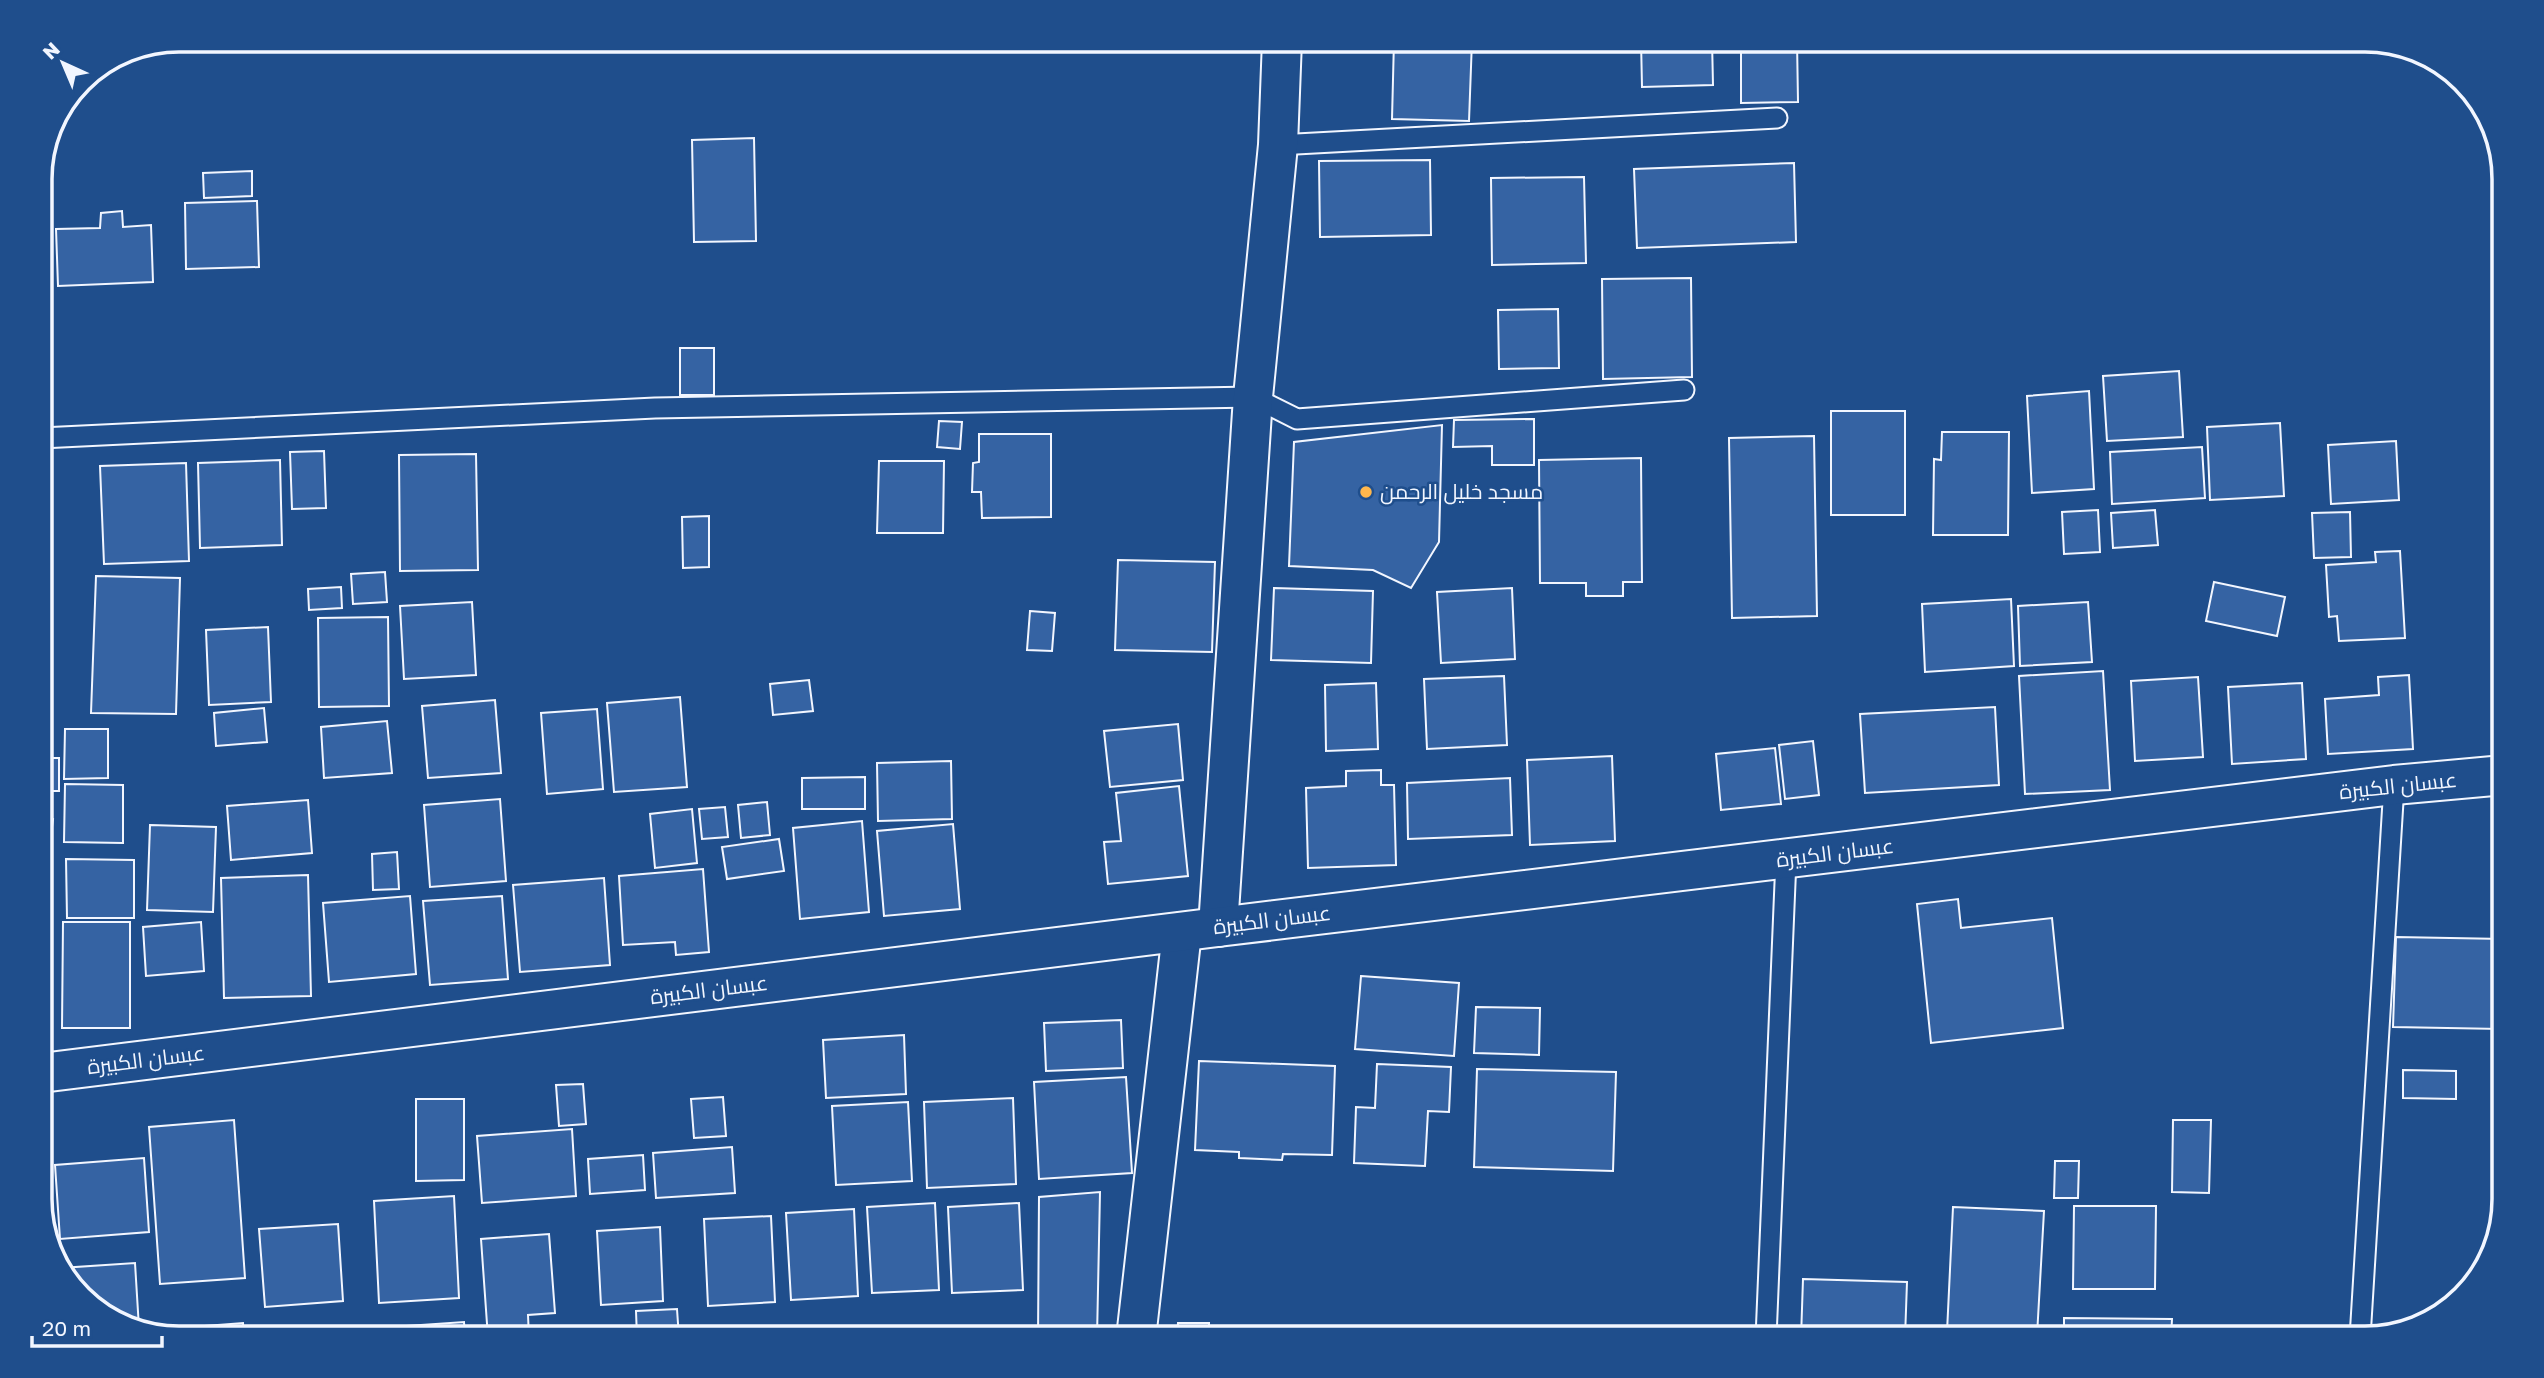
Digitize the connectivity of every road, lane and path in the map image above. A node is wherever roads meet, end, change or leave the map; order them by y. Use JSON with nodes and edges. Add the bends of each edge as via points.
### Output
{"nodes":[{"id":1,"x":1282,"y":52,"type":"edge"},
{"id":2,"x":1777,"y":118,"type":"dead end"},
{"id":3,"x":1278,"y":145,"type":"junction"},
{"id":4,"x":1684,"y":390,"type":"dead end"},
{"id":5,"x":1252,"y":397,"type":"junction"},
{"id":6,"x":53,"y":437,"type":"edge"},
{"id":7,"x":2492,"y":776,"type":"edge"},
{"id":8,"x":2394,"y":785,"type":"junction"},
{"id":9,"x":1786,"y":859,"type":"junction"},
{"id":10,"x":1200,"y":929,"type":"junction"},
{"id":11,"x":53,"y":1072,"type":"edge"},
{"id":12,"x":1138,"y":1326,"type":"edge"},
{"id":13,"x":1767,"y":1326,"type":"edge"},
{"id":14,"x":2361,"y":1326,"type":"edge"}],
"edges":[{"from":1,"to":3,"type":"main road"},
{"from":2,"to":3,"type":"lane"},
{"from":3,"to":5,"type":"main road"},
{"from":4,"to":5,"type":"lane","via":[[1297,419]]},
{"from":5,"to":6,"type":"lane","via":[[656,408]]},
{"from":5,"to":10,"type":"main road"},
{"from":7,"to":8,"type":"main road","name":"عبسان الكبيرة"},
{"from":8,"to":9,"type":"main road","name":"عبسان الكبيرة"},
{"from":8,"to":14,"type":"lane"},
{"from":9,"to":10,"type":"main road","name":"عبسان الكبيرة"},
{"from":9,"to":13,"type":"lane"},
{"from":10,"to":11,"type":"main road","name":"عبسان الكبيرة"},
{"from":10,"to":12,"type":"main road"}]}
